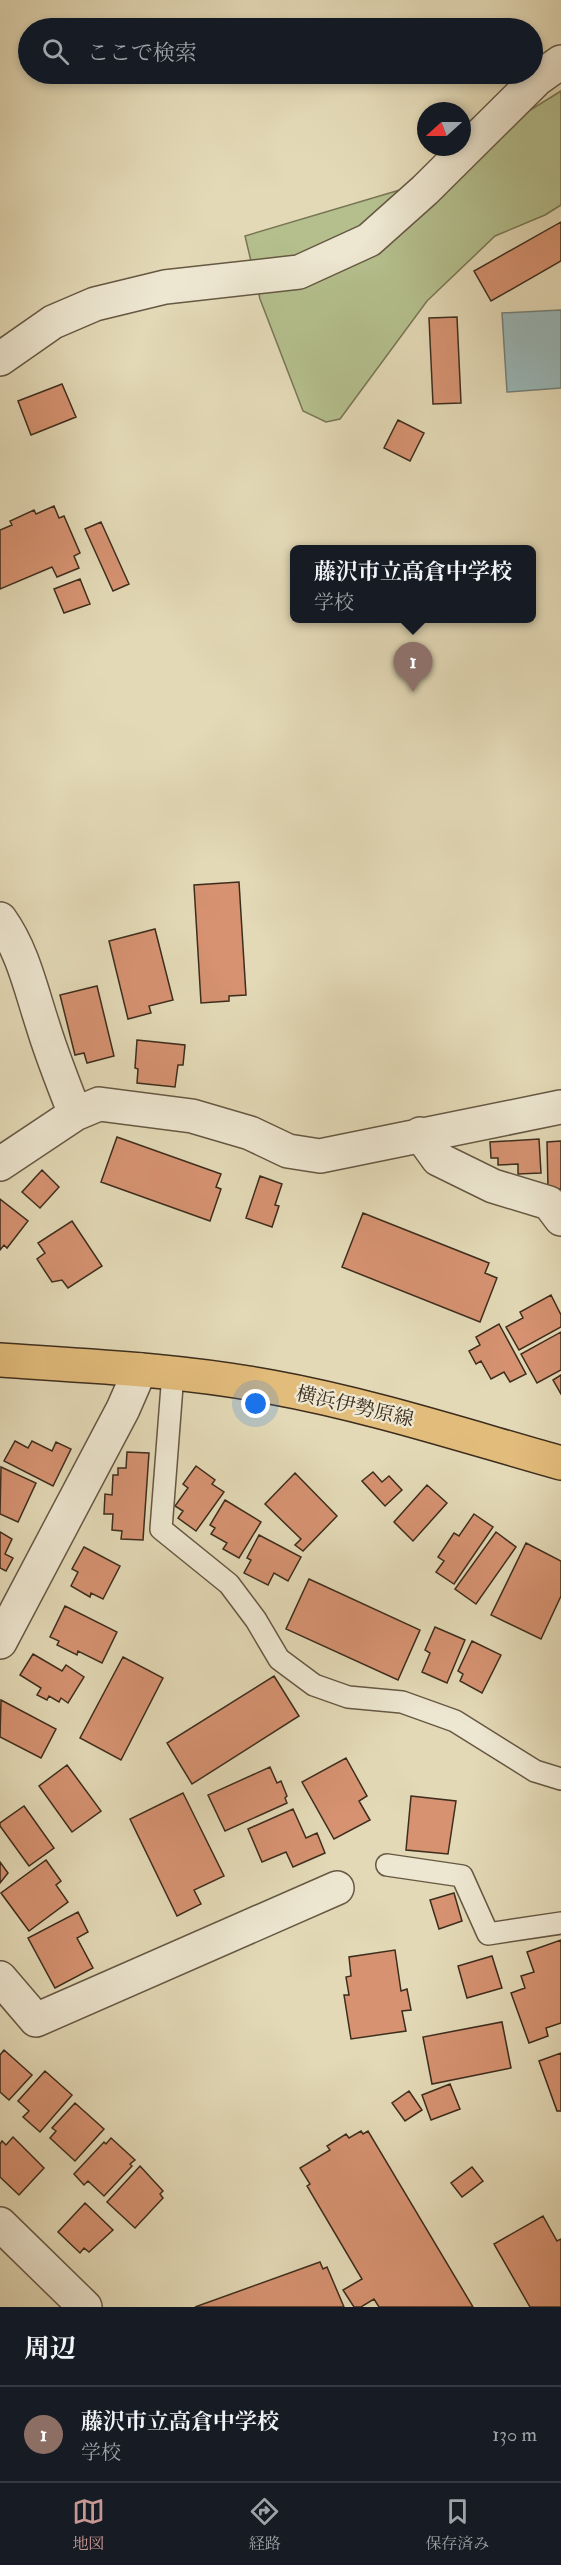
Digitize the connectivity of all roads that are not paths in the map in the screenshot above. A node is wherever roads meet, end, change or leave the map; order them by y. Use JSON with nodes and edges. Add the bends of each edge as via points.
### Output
{"nodes":[{"id":1,"x":561,"y":63,"type":"edge"},
{"id":2,"x":543,"y":76,"type":"edge"},
{"id":3,"x":533,"y":84,"type":"edge"},
{"id":4,"x":0,"y":360,"type":"edge"},
{"id":5,"x":0,"y":919,"type":"edge"},
{"id":6,"x":561,"y":1107,"type":"edge"},
{"id":7,"x":75,"y":1114,"type":"junction"},
{"id":8,"x":420,"y":1134,"type":"junction"},
{"id":9,"x":0,"y":1164,"type":"edge"},
{"id":10,"x":561,"y":1219,"type":"edge"},
{"id":11,"x":0,"y":1360,"type":"edge"},
{"id":12,"x":140,"y":1370,"type":"junction"},
{"id":13,"x":173,"y":1373,"type":"junction"},
{"id":14,"x":561,"y":1463,"type":"edge"},
{"id":15,"x":0,"y":1642,"type":"edge"},
{"id":16,"x":561,"y":1779,"type":"edge"},
{"id":17,"x":387,"y":1865,"type":"dead end"},
{"id":18,"x":337,"y":1888,"type":"dead end"},
{"id":19,"x":561,"y":1923,"type":"edge"},
{"id":20,"x":0,"y":1978,"type":"edge"},
{"id":21,"x":0,"y":2224,"type":"edge"},
{"id":22,"x":85,"y":2307,"type":"edge"}],
"edges":[{"from":1,"to":2,"type":"street"},
{"from":3,"to":4,"type":"street","via":[[369,240],[299,272],[165,287],[94,304],[53,322]]},
{"from":5,"to":7,"type":"street","via":[[23,962]]},
{"from":6,"to":8,"type":"street"},
{"from":7,"to":8,"type":"street","via":[[99,1104],[192,1116],[250,1133],[288,1151],[321,1156]]},
{"from":7,"to":9,"type":"street"},
{"from":8,"to":10,"type":"street","via":[[438,1159],[493,1186],[549,1203]]},
{"from":11,"to":12,"type":"main road","name":"横浜伊勢原線"},
{"from":12,"to":13,"type":"main road","name":"横浜伊勢原線"},
{"from":12,"to":15,"type":"street"},
{"from":13,"to":14,"type":"main road","name":"横浜伊勢原線","via":[[270,1386],[346,1402]]},
{"from":13,"to":16,"type":"lane","via":[[160,1529],[229,1584],[279,1659],[314,1685],[348,1697],[402,1702],[455,1721],[534,1771]]},
{"from":17,"to":19,"type":"lane","via":[[462,1876],[488,1934]]},
{"from":18,"to":20,"type":"street","via":[[36,2020]]},
{"from":21,"to":22,"type":"street"}]}
